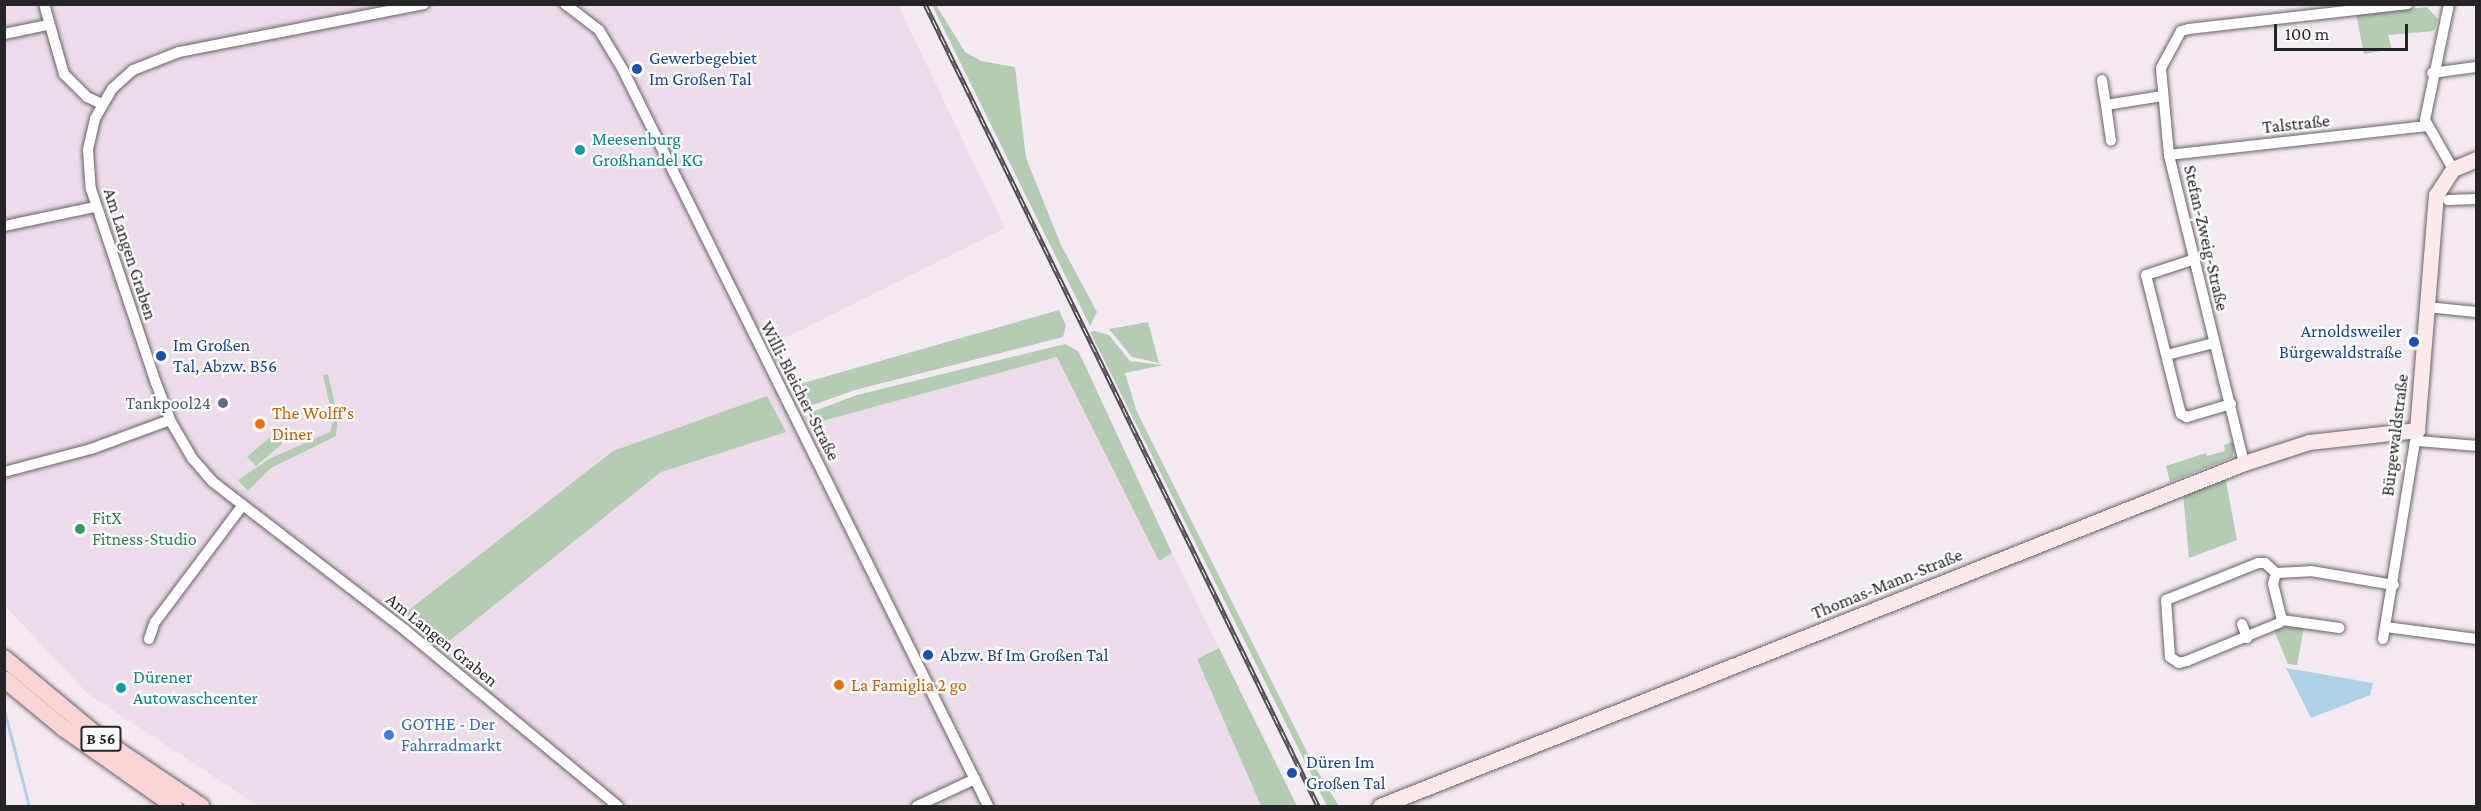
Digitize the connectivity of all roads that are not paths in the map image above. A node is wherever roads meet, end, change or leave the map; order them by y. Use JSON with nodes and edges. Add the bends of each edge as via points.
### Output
{"nodes":[{"id":1,"x":44,"y":4,"type":"edge"},
{"id":2,"x":424,"y":4,"type":"edge"},
{"id":3,"x":565,"y":4,"type":"edge"},
{"id":4,"x":2408,"y":4,"type":"edge"},
{"id":5,"x":2448,"y":4,"type":"edge"},
{"id":6,"x":2389,"y":6,"type":"edge"},
{"id":7,"x":48,"y":26,"type":"junction"},
{"id":8,"x":4,"y":34,"type":"edge"},
{"id":9,"x":2476,"y":67,"type":"edge"},
{"id":10,"x":2432,"y":73,"type":"junction"},
{"id":11,"x":2102,"y":80,"type":"dead end"},
{"id":12,"x":2162,"y":96,"type":"junction"},
{"id":13,"x":102,"y":104,"type":"junction"},
{"id":14,"x":2106,"y":105,"type":"junction"},
{"id":15,"x":2426,"y":126,"type":"junction"},
{"id":16,"x":2111,"y":141,"type":"dead end"},
{"id":17,"x":2169,"y":155,"type":"junction"},
{"id":18,"x":2476,"y":159,"type":"edge"},
{"id":19,"x":2453,"y":169,"type":"junction"},
{"id":20,"x":2476,"y":199,"type":"edge"},
{"id":21,"x":2448,"y":200,"type":"dead end"},
{"id":22,"x":95,"y":207,"type":"junction"},
{"id":23,"x":4,"y":226,"type":"edge"},
{"id":24,"x":2192,"y":260,"type":"junction"},
{"id":25,"x":2427,"y":307,"type":"junction"},
{"id":26,"x":2476,"y":312,"type":"edge"},
{"id":27,"x":2214,"y":343,"type":"junction"},
{"id":28,"x":2167,"y":355,"type":"junction"},
{"id":29,"x":2231,"y":404,"type":"junction"},
{"id":30,"x":170,"y":420,"type":"junction"},
{"id":31,"x":2417,"y":436,"type":"junction"},
{"id":32,"x":2476,"y":446,"type":"edge"},
{"id":33,"x":2244,"y":463,"type":"junction"},
{"id":34,"x":4,"y":472,"type":"edge"},
{"id":35,"x":242,"y":506,"type":"junction"},
{"id":36,"x":2276,"y":573,"type":"junction"},
{"id":37,"x":2394,"y":585,"type":"junction"},
{"id":38,"x":2282,"y":620,"type":"junction"},
{"id":39,"x":2242,"y":624,"type":"dead end"},
{"id":40,"x":2386,"y":627,"type":"junction"},
{"id":41,"x":2339,"y":628,"type":"dead end"},
{"id":42,"x":2247,"y":638,"type":"junction"},
{"id":43,"x":149,"y":639,"type":"dead end"},
{"id":44,"x":2383,"y":639,"type":"dead end"},
{"id":45,"x":2476,"y":639,"type":"edge"},
{"id":46,"x":4,"y":658,"type":"edge"},
{"id":47,"x":4,"y":680,"type":"edge"},
{"id":48,"x":975,"y":780,"type":"junction"},
{"id":49,"x":174,"y":807,"type":"edge"},
{"id":50,"x":201,"y":807,"type":"edge"},
{"id":51,"x":618,"y":807,"type":"edge"},
{"id":52,"x":917,"y":807,"type":"edge"},
{"id":53,"x":988,"y":807,"type":"edge"},
{"id":54,"x":1380,"y":807,"type":"edge"}],
"edges":[{"from":1,"to":7,"type":"street"},
{"from":2,"to":13,"type":"street","via":[[172,54],[133,70]]},
{"from":3,"to":48,"type":"street","name":"Willi-Bleicher-Straße","via":[[599,30],[623,70]]},
{"from":4,"to":6,"type":"street"},
{"from":5,"to":10,"type":"street"},
{"from":6,"to":12,"type":"street","name":"Stefan-Zweig-Straße","via":[[2181,31],[2161,68]]},
{"from":7,"to":8,"type":"street"},
{"from":7,"to":13,"type":"street","via":[[64,74],[87,97]]},
{"from":9,"to":10,"type":"street"},
{"from":10,"to":15,"type":"street"},
{"from":11,"to":14,"type":"street"},
{"from":12,"to":14,"type":"street"},
{"from":12,"to":17,"type":"street","name":"Stefan-Zweig-Straße"},
{"from":13,"to":22,"type":"street","name":"Am Langen Graben","via":[[88,150]]},
{"from":14,"to":16,"type":"street"},
{"from":15,"to":17,"type":"street","name":"Talstraße"},
{"from":15,"to":19,"type":"street"},
{"from":17,"to":24,"type":"street","name":"Stefan-Zweig-Straße"},
{"from":18,"to":19,"type":"main road"},
{"from":19,"to":25,"type":"main road","name":"Bürgewaldstraße","via":[[2442,182],[2434,207]]},
{"from":20,"to":21,"type":"street"},
{"from":22,"to":23,"type":"street"},
{"from":22,"to":30,"type":"street","name":"Am Langen Graben"},
{"from":24,"to":27,"type":"street","name":"Stefan-Zweig-Straße"},
{"from":24,"to":28,"type":"street","via":[[2146,275]]},
{"from":25,"to":26,"type":"street"},
{"from":25,"to":31,"type":"main road","name":"Bürgewaldstraße"},
{"from":27,"to":28,"type":"street"},
{"from":27,"to":29,"type":"street","name":"Stefan-Zweig-Straße"},
{"from":28,"to":29,"type":"street","via":[[2183,417]]},
{"from":29,"to":33,"type":"street","name":"Stefan-Zweig-Straße"},
{"from":30,"to":34,"type":"street","via":[[91,448]]},
{"from":30,"to":35,"type":"street","name":"Am Langen Graben","via":[[192,458]]},
{"from":31,"to":32,"type":"street"},
{"from":31,"to":33,"type":"main road","name":"Thomas-Mann-Straße","via":[[2309,442]]},
{"from":31,"to":37,"type":"street","name":"Bürgewaldstraße"},
{"from":33,"to":54,"type":"main road","name":"Thomas-Mann-Straße"},
{"from":35,"to":43,"type":"street","via":[[155,622]]},
{"from":35,"to":51,"type":"street","name":"Am Langen Graben","via":[[405,630]]},
{"from":36,"to":37,"type":"street","via":[[2311,571]]},
{"from":36,"to":38,"type":"street","via":[[2273,584]]},
{"from":36,"to":42,"type":"street","via":[[2265,563],[2258,563],[2166,600],[2169,653],[2174,662],[2187,661]]},
{"from":37,"to":40,"type":"street","name":"Bürgewaldstraße"},
{"from":38,"to":41,"type":"street"},
{"from":38,"to":42,"type":"street"},
{"from":39,"to":42,"type":"street"},
{"from":40,"to":44,"type":"street","name":"Bürgewaldstraße"},
{"from":40,"to":45,"type":"street"},
{"from":46,"to":50,"type":"main road","number":"B 56","via":[[104,741]]},
{"from":47,"to":49,"type":"main road","number":"B 56","via":[[88,747]]},
{"from":48,"to":52,"type":"street"},
{"from":48,"to":53,"type":"street","name":"Willi-Bleicher-Straße"}]}
